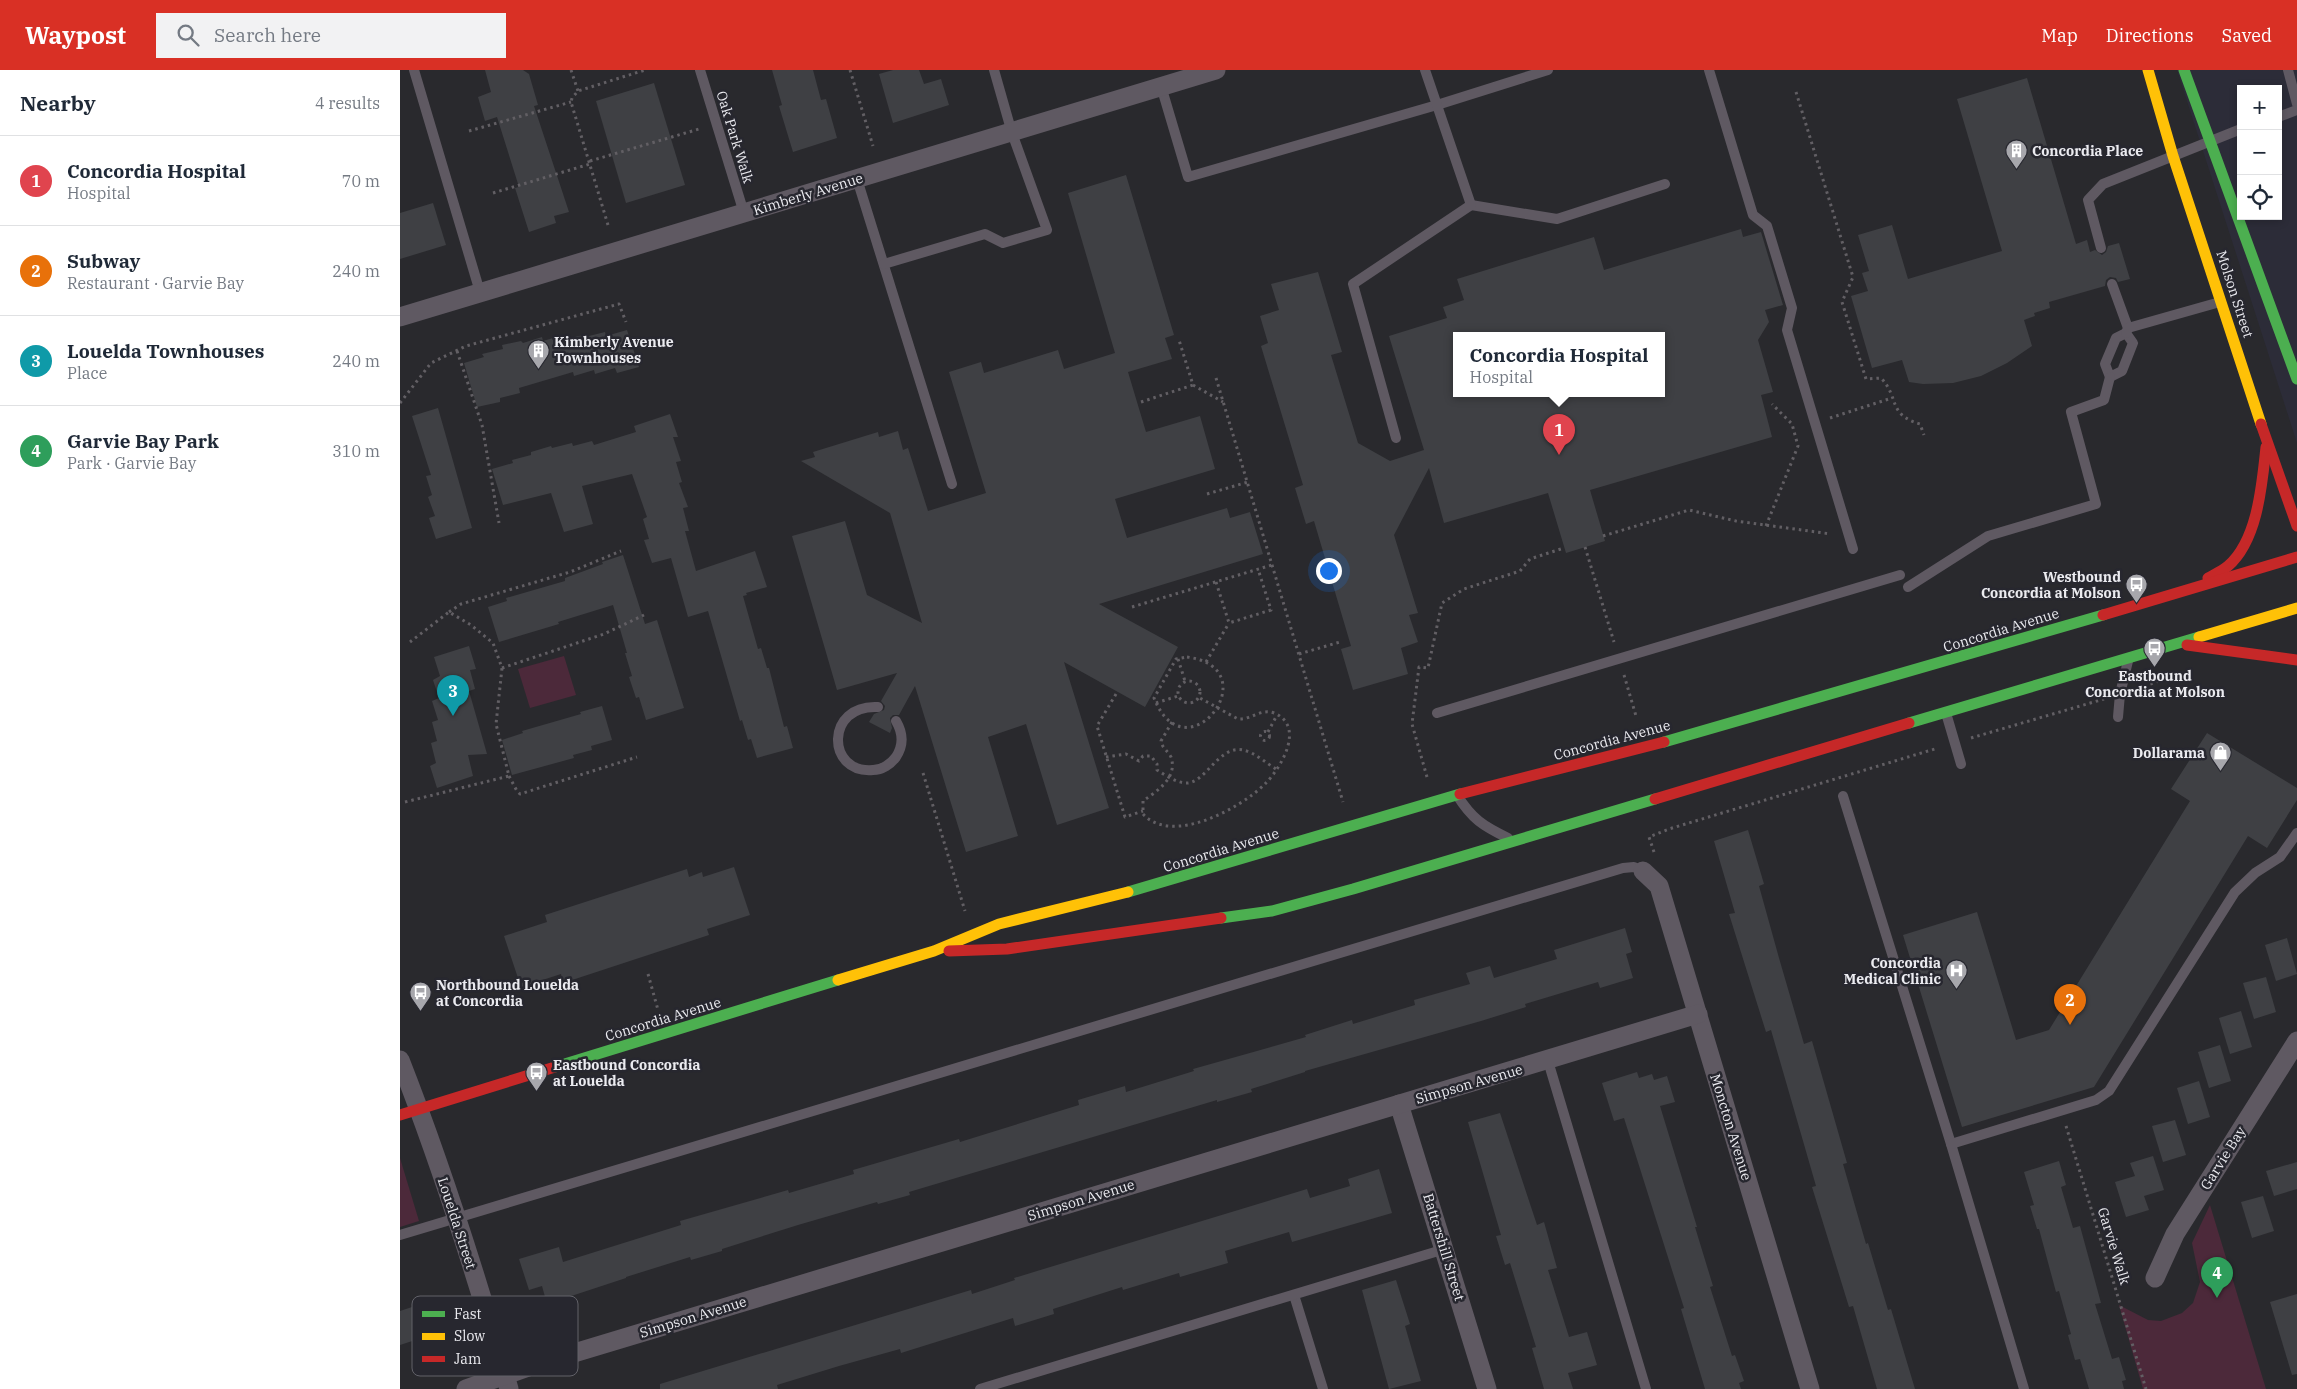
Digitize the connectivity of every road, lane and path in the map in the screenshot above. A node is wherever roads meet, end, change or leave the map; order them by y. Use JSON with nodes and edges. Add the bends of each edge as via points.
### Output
{"nodes":[{"id":1,"x":414,"y":70,"type":"edge"},
{"id":2,"x":571,"y":70,"type":"edge"},
{"id":3,"x":645,"y":70,"type":"edge"},
{"id":4,"x":700,"y":70,"type":"edge"},
{"id":5,"x":850,"y":70,"type":"edge"},
{"id":6,"x":994,"y":70,"type":"edge"},
{"id":7,"x":1216,"y":70,"type":"edge"},
{"id":8,"x":1425,"y":70,"type":"edge"},
{"id":9,"x":1548,"y":70,"type":"edge"},
{"id":10,"x":1709,"y":70,"type":"edge"},
{"id":11,"x":2148,"y":70,"type":"edge"},
{"id":12,"x":2184,"y":70,"type":"edge"},
{"id":13,"x":2288,"y":70,"type":"edge"},
{"id":14,"x":1159,"y":78,"type":"edge"},
{"id":15,"x":578,"y":91,"type":"junction"},
{"id":16,"x":1796,"y":92,"type":"dead end"},
{"id":17,"x":571,"y":102,"type":"junction"},
{"id":18,"x":2297,"y":104,"type":"edge"},
{"id":19,"x":1437,"y":105,"type":"junction"},
{"id":20,"x":2297,"y":110,"type":"edge"},
{"id":21,"x":2282,"y":115,"type":"edge"},
{"id":22,"x":716,"y":124,"type":"junction"},
{"id":23,"x":469,"y":131,"type":"dead end"},
{"id":24,"x":2237,"y":131,"type":"edge"},
{"id":25,"x":1012,"y":133,"type":"junction"},
{"id":26,"x":2211,"y":140,"type":"junction"},
{"id":27,"x":873,"y":146,"type":"dead end"},
{"id":28,"x":2173,"y":156,"type":"junction"},
{"id":29,"x":590,"y":162,"type":"junction"},
{"id":30,"x":857,"y":179,"type":"junction"},
{"id":31,"x":1665,"y":184,"type":"dead end"},
{"id":32,"x":493,"y":193,"type":"dead end"},
{"id":33,"x":1471,"y":205,"type":"junction"},
{"id":34,"x":744,"y":213,"type":"junction"},
{"id":35,"x":608,"y":225,"type":"dead end"},
{"id":36,"x":2101,"y":248,"type":"dead end"},
{"id":37,"x":884,"y":264,"type":"junction"},
{"id":38,"x":2112,"y":284,"type":"dead end"},
{"id":39,"x":480,"y":292,"type":"junction"},
{"id":40,"x":2222,"y":301,"type":"junction"},
{"id":41,"x":400,"y":317,"type":"edge"},
{"id":42,"x":626,"y":322,"type":"dead end"},
{"id":43,"x":2127,"y":330,"type":"junction"},
{"id":44,"x":1178,"y":340,"type":"dead end"},
{"id":45,"x":457,"y":350,"type":"junction"},
{"id":46,"x":2110,"y":377,"type":"junction"},
{"id":47,"x":1216,"y":378,"type":"dead end"},
{"id":48,"x":2297,"y":379,"type":"edge"},
{"id":49,"x":1193,"y":385,"type":"junction"},
{"id":50,"x":1892,"y":398,"type":"junction"},
{"id":51,"x":1141,"y":402,"type":"dead end"},
{"id":52,"x":1224,"y":402,"type":"junction"},
{"id":53,"x":400,"y":403,"type":"edge"},
{"id":54,"x":1772,"y":404,"type":"dead end"},
{"id":55,"x":1848,"y":411,"type":"dead end"},
{"id":56,"x":1924,"y":436,"type":"dead end"},
{"id":57,"x":1396,"y":438,"type":"dead end"},
{"id":58,"x":2266,"y":441,"type":"junction"},
{"id":59,"x":1248,"y":482,"type":"junction"},
{"id":60,"x":952,"y":484,"type":"dead end"},
{"id":61,"x":1207,"y":494,"type":"dead end"},
{"id":62,"x":499,"y":523,"type":"dead end"},
{"id":63,"x":1766,"y":526,"type":"junction"},
{"id":64,"x":2297,"y":526,"type":"edge"},
{"id":65,"x":1603,"y":536,"type":"dead end"},
{"id":66,"x":1849,"y":536,"type":"junction"},
{"id":67,"x":1585,"y":547,"type":"dead end"},
{"id":68,"x":1564,"y":548,"type":"dead end"},
{"id":69,"x":1853,"y":549,"type":"dead end"},
{"id":70,"x":621,"y":552,"type":"dead end"},
{"id":71,"x":2297,"y":557,"type":"edge"},
{"id":72,"x":1272,"y":565,"type":"junction"},
{"id":73,"x":1258,"y":569,"type":"junction"},
{"id":74,"x":1900,"y":575,"type":"dead end"},
{"id":75,"x":1216,"y":582,"type":"junction"},
{"id":76,"x":1908,"y":587,"type":"dead end"},
{"id":77,"x":2190,"y":590,"type":"junction"},
{"id":78,"x":1132,"y":607,"type":"dead end"},
{"id":79,"x":2297,"y":608,"type":"edge"},
{"id":80,"x":449,"y":612,"type":"junction"},
{"id":81,"x":644,"y":615,"type":"dead end"},
{"id":82,"x":1229,"y":623,"type":"junction"},
{"id":83,"x":410,"y":642,"type":"dead end"},
{"id":84,"x":1340,"y":642,"type":"dead end"},
{"id":85,"x":2176,"y":644,"type":"junction"},
{"id":86,"x":1299,"y":654,"type":"junction"},
{"id":87,"x":2129,"y":658,"type":"junction"},
{"id":88,"x":1178,"y":659,"type":"junction"},
{"id":89,"x":1619,"y":659,"type":"junction"},
{"id":90,"x":2297,"y":660,"type":"edge"},
{"id":91,"x":1206,"y":662,"type":"junction"},
{"id":92,"x":502,"y":668,"type":"junction"},
{"id":93,"x":1185,"y":681,"type":"junction"},
{"id":94,"x":1116,"y":694,"type":"dead end"},
{"id":95,"x":1178,"y":696,"type":"junction"},
{"id":96,"x":1198,"y":697,"type":"junction"},
{"id":97,"x":1156,"y":703,"type":"junction"},
{"id":98,"x":878,"y":707,"type":"dead end"},
{"id":99,"x":1218,"y":709,"type":"junction"},
{"id":100,"x":1437,"y":713,"type":"dead end"},
{"id":101,"x":1946,"y":714,"type":"junction"},
{"id":102,"x":1277,"y":715,"type":"junction"},
{"id":103,"x":1636,"y":716,"type":"dead end"},
{"id":104,"x":2118,"y":717,"type":"dead end"},
{"id":105,"x":896,"y":721,"type":"dead end"},
{"id":106,"x":1172,"y":722,"type":"junction"},
{"id":107,"x":1268,"y":732,"type":"dead end"},
{"id":108,"x":637,"y":757,"type":"dead end"},
{"id":109,"x":1106,"y":757,"type":"junction"},
{"id":110,"x":1961,"y":764,"type":"dead end"},
{"id":111,"x":1276,"y":769,"type":"junction"},
{"id":112,"x":922,"y":773,"type":"dead end"},
{"id":113,"x":509,"y":776,"type":"junction"},
{"id":114,"x":1169,"y":777,"type":"junction"},
{"id":115,"x":1427,"y":778,"type":"dead end"},
{"id":116,"x":1456,"y":795,"type":"junction"},
{"id":117,"x":1843,"y":796,"type":"dead end"},
{"id":118,"x":405,"y":802,"type":"dead end"},
{"id":119,"x":1344,"y":803,"type":"dead end"},
{"id":120,"x":1142,"y":811,"type":"junction"},
{"id":121,"x":2297,"y":833,"type":"edge"},
{"id":122,"x":1514,"y":840,"type":"junction"},
{"id":123,"x":1643,"y":870,"type":"joint"},
{"id":124,"x":967,"y":916,"type":"dead end"},
{"id":125,"x":934,"y":951,"type":"junction"},
{"id":126,"x":648,"y":974,"type":"dead end"},
{"id":127,"x":1698,"y":1014,"type":"junction"},
{"id":128,"x":666,"y":1034,"type":"junction"},
{"id":129,"x":2297,"y":1041,"type":"edge"},
{"id":130,"x":400,"y":1060,"type":"edge"},
{"id":131,"x":1548,"y":1061,"type":"junction"},
{"id":132,"x":1399,"y":1104,"type":"junction"},
{"id":133,"x":420,"y":1109,"type":"junction"},
{"id":134,"x":2061,"y":1111,"type":"junction"},
{"id":135,"x":400,"y":1115,"type":"edge"},
{"id":136,"x":1951,"y":1144,"type":"junction"},
{"id":137,"x":456,"y":1218,"type":"junction"},
{"id":138,"x":400,"y":1235,"type":"edge"},
{"id":139,"x":1445,"y":1249,"type":"junction"},
{"id":140,"x":2155,"y":1278,"type":"dead end"},
{"id":141,"x":1294,"y":1294,"type":"junction"},
{"id":142,"x":480,"y":1296,"type":"edge"},
{"id":143,"x":578,"y":1360,"type":"edge"},
{"id":144,"x":526,"y":1376,"type":"edge"},
{"id":145,"x":507,"y":1382,"type":"edge"},
{"id":146,"x":466,"y":1389,"type":"edge"},
{"id":147,"x":980,"y":1389,"type":"edge"},
{"id":148,"x":1323,"y":1389,"type":"edge"},
{"id":149,"x":1487,"y":1389,"type":"edge"},
{"id":150,"x":1646,"y":1389,"type":"edge"},
{"id":151,"x":1810,"y":1389,"type":"edge"},
{"id":152,"x":2024,"y":1389,"type":"edge"},
{"id":153,"x":2146,"y":1389,"type":"edge"}],
"edges":[{"from":1,"to":39,"type":"lane"},
{"from":2,"to":15,"type":"path"},
{"from":3,"to":15,"type":"path"},
{"from":4,"to":22,"type":"lane","name":"Oak Park Walk"},
{"from":5,"to":27,"type":"path"},
{"from":6,"to":25,"type":"lane"},
{"from":7,"to":14,"type":"street","name":"Kimberly Avenue"},
{"from":8,"to":19,"type":"lane"},
{"from":9,"to":19,"type":"lane"},
{"from":10,"to":66,"type":"lane","via":[[1752,216],[1767,226],[1792,308],[1787,330]]},
{"from":11,"to":28,"type":"main road","name":"Molson Street"},
{"from":12,"to":26,"type":"main road","name":"Molson Street"},
{"from":13,"to":18,"type":"lane"},
{"from":14,"to":19,"type":"lane","via":[[1188,177]]},
{"from":14,"to":25,"type":"street","name":"Kimberly Avenue"},
{"from":15,"to":17,"type":"path"},
{"from":16,"to":50,"type":"path","via":[[1853,277],[1842,302],[1866,379],[1881,378],[1891,390]]},
{"from":17,"to":23,"type":"path"},
{"from":17,"to":29,"type":"path"},
{"from":19,"to":33,"type":"lane"},
{"from":20,"to":21,"type":"lane"},
{"from":22,"to":29,"type":"path"},
{"from":22,"to":34,"type":"lane","name":"Oak Park Walk"},
{"from":24,"to":26,"type":"lane"},
{"from":25,"to":30,"type":"street","name":"Kimberly Avenue"},
{"from":25,"to":37,"type":"lane","via":[[1046,230],[1003,243],[985,234]]},
{"from":26,"to":28,"type":"lane"},
{"from":26,"to":48,"type":"main road","name":"Molson Street"},
{"from":28,"to":36,"type":"lane","via":[[2103,184],[2088,200]]},
{"from":28,"to":40,"type":"main road","name":"Molson Street"},
{"from":29,"to":32,"type":"path"},
{"from":29,"to":35,"type":"path"},
{"from":30,"to":34,"type":"street","name":"Kimberly Avenue"},
{"from":30,"to":37,"type":"lane"},
{"from":31,"to":33,"type":"lane","via":[[1557,219]]},
{"from":33,"to":57,"type":"lane","via":[[1353,284]]},
{"from":34,"to":39,"type":"street","name":"Kimberly Avenue"},
{"from":37,"to":60,"type":"lane"},
{"from":38,"to":43,"type":"lane"},
{"from":39,"to":41,"type":"street","name":"Kimberly Avenue"},
{"from":40,"to":43,"type":"lane"},
{"from":40,"to":58,"type":"main road","name":"Molson Street"},
{"from":42,"to":45,"type":"path","via":[[619,304]]},
{"from":43,"to":46,"type":"lane","via":[[2116,338],[2105,364]]},
{"from":43,"to":46,"type":"lane","via":[[2133,343],[2122,371]]},
{"from":44,"to":49,"type":"path"},
{"from":45,"to":53,"type":"path","via":[[431,363]]},
{"from":45,"to":62,"type":"path","via":[[482,425]]},
{"from":46,"to":76,"type":"lane","via":[[2104,400],[2071,412],[2096,504],[1988,536]]},
{"from":47,"to":52,"type":"path"},
{"from":49,"to":51,"type":"path"},
{"from":49,"to":52,"type":"path"},
{"from":50,"to":55,"type":"path"},
{"from":50,"to":56,"type":"path","via":[[1905,418],[1920,424]]},
{"from":52,"to":59,"type":"path"},
{"from":54,"to":63,"type":"path","via":[[1792,424],[1798,446]]},
{"from":58,"to":64,"type":"main road","name":"Molson Street"},
{"from":58,"to":77,"type":"main road","via":[[2259,501],[2246,540],[2230,565]]},
{"from":59,"to":61,"type":"path"},
{"from":59,"to":72,"type":"path"},
{"from":63,"to":65,"type":"path","via":[[1689,510]]},
{"from":63,"to":66,"type":"path"},
{"from":66,"to":69,"type":"lane"},
{"from":67,"to":89,"type":"path"},
{"from":68,"to":115,"type":"path","via":[[1530,558],[1520,571],[1464,589],[1442,603],[1428,668],[1419,667],[1412,724]]},
{"from":70,"to":80,"type":"path","via":[[570,572],[461,604]]},
{"from":71,"to":77,"type":"main road","name":"Concordia Avenue"},
{"from":72,"to":73,"type":"path"},
{"from":72,"to":86,"type":"path"},
{"from":73,"to":75,"type":"path"},
{"from":73,"to":82,"type":"path","via":[[1271,610]]},
{"from":74,"to":89,"type":"lane"},
{"from":75,"to":78,"type":"path"},
{"from":75,"to":82,"type":"path"},
{"from":77,"to":116,"type":"main road","name":"Concordia Avenue","via":[[1644,748]]},
{"from":79,"to":85,"type":"main road","name":"Concordia Avenue"},
{"from":80,"to":83,"type":"path"},
{"from":80,"to":92,"type":"path","via":[[472,625],[493,643]]},
{"from":81,"to":92,"type":"path","via":[[604,634]]},
{"from":82,"to":91,"type":"path"},
{"from":84,"to":86,"type":"path"},
{"from":85,"to":87,"type":"main road","name":"Concordia Avenue"},
{"from":85,"to":90,"type":"main road"},
{"from":86,"to":119,"type":"path"},
{"from":87,"to":101,"type":"main road","name":"Concordia Avenue"},
{"from":87,"to":104,"type":"lane"},
{"from":88,"to":91,"type":"path","via":[[1199,658]]},
{"from":88,"to":93,"type":"path"},
{"from":88,"to":97,"type":"path","via":[[1154,698]]},
{"from":89,"to":100,"type":"lane"},
{"from":89,"to":103,"type":"path"},
{"from":91,"to":99,"type":"path","via":[[1218,674],[1222,685],[1223,696]]},
{"from":92,"to":113,"type":"path","via":[[496,724]]},
{"from":93,"to":95,"type":"path","via":[[1178,689]]},
{"from":93,"to":96,"type":"path","via":[[1198,685]]},
{"from":94,"to":109,"type":"path","via":[[1097,726]]},
{"from":95,"to":96,"type":"path","via":[[1187,703]]},
{"from":95,"to":97,"type":"path"},
{"from":96,"to":99,"type":"path"},
{"from":97,"to":106,"type":"path","via":[[1164,717]]},
{"from":98,"to":105,"type":"lane","via":[[856,709],[841,725],[838,745],[848,762],[856,768],[875,771],[894,760],[902,740]]},
{"from":99,"to":102,"type":"path","via":[[1238,719],[1262,712]]},
{"from":99,"to":106,"type":"path","via":[[1205,722],[1194,726]]},
{"from":101,"to":110,"type":"lane"},
{"from":101,"to":122,"type":"main road","name":"Concordia Avenue"},
{"from":102,"to":107,"type":"path"},
{"from":102,"to":111,"type":"path","via":[[1289,730],[1290,739]]},
{"from":106,"to":114,"type":"path","via":[[1161,740],[1172,762]]},
{"from":108,"to":113,"type":"path","via":[[520,794]]},
{"from":109,"to":114,"type":"path","via":[[1126,754],[1139,761],[1143,756],[1151,756],[1158,764],[1157,770]]},
{"from":109,"to":120,"type":"path","via":[[1125,817]]},
{"from":111,"to":114,"type":"path","via":[[1252,754],[1237,750],[1222,756],[1193,782]]},
{"from":111,"to":120,"type":"path","via":[[1247,798],[1201,821],[1173,827],[1158,826],[1150,822]]},
{"from":112,"to":124,"type":"path"},
{"from":113,"to":118,"type":"path"},
{"from":114,"to":120,"type":"path","via":[[1143,801]]},
{"from":116,"to":122,"type":"lane","via":[[1469,814]]},
{"from":116,"to":125,"type":"main road","name":"Concordia Avenue","via":[[1164,883],[999,924]]},
{"from":117,"to":136,"type":"lane"},
{"from":121,"to":134,"type":"lane","via":[[2280,857],[2236,892],[2109,1091],[2096,1100]]},
{"from":122,"to":125,"type":"main road","name":"Concordia Avenue","via":[[1272,911],[1007,949]]},
{"from":123,"to":127,"type":"street","name":"Moncton Avenue","via":[[1659,886]]},
{"from":123,"to":137,"type":"lane","via":[[1622,868]]},
{"from":125,"to":128,"type":"main road","name":"Concordia Avenue"},
{"from":126,"to":128,"type":"path"},
{"from":127,"to":131,"type":"street","name":"Simpson Avenue"},
{"from":127,"to":151,"type":"street","name":"Moncton Avenue"},
{"from":128,"to":133,"type":"main road","name":"Concordia Avenue"},
{"from":129,"to":140,"type":"street","name":"Garvie Bay","via":[[2175,1234]]},
{"from":130,"to":133,"type":"street","name":"Louelda Street"},
{"from":131,"to":132,"type":"street","name":"Simpson Avenue"},
{"from":131,"to":150,"type":"lane"},
{"from":132,"to":139,"type":"street","name":"Battershill Street"},
{"from":132,"to":143,"type":"street","name":"Simpson Avenue"},
{"from":133,"to":135,"type":"main road","name":"Concordia Avenue"},
{"from":133,"to":137,"type":"street","name":"Louelda Street"},
{"from":134,"to":136,"type":"lane"},
{"from":134,"to":153,"type":"path","name":"Garvie Walk"},
{"from":136,"to":152,"type":"lane"},
{"from":137,"to":138,"type":"lane"},
{"from":137,"to":142,"type":"street","name":"Louelda Street"},
{"from":139,"to":141,"type":"lane"},
{"from":139,"to":149,"type":"street","name":"Battershill Street"},
{"from":141,"to":147,"type":"lane"},
{"from":141,"to":148,"type":"lane"},
{"from":144,"to":145,"type":"street","name":"Simpson Avenue"},
{"from":145,"to":146,"type":"street","name":"Simpson Avenue"}]}
